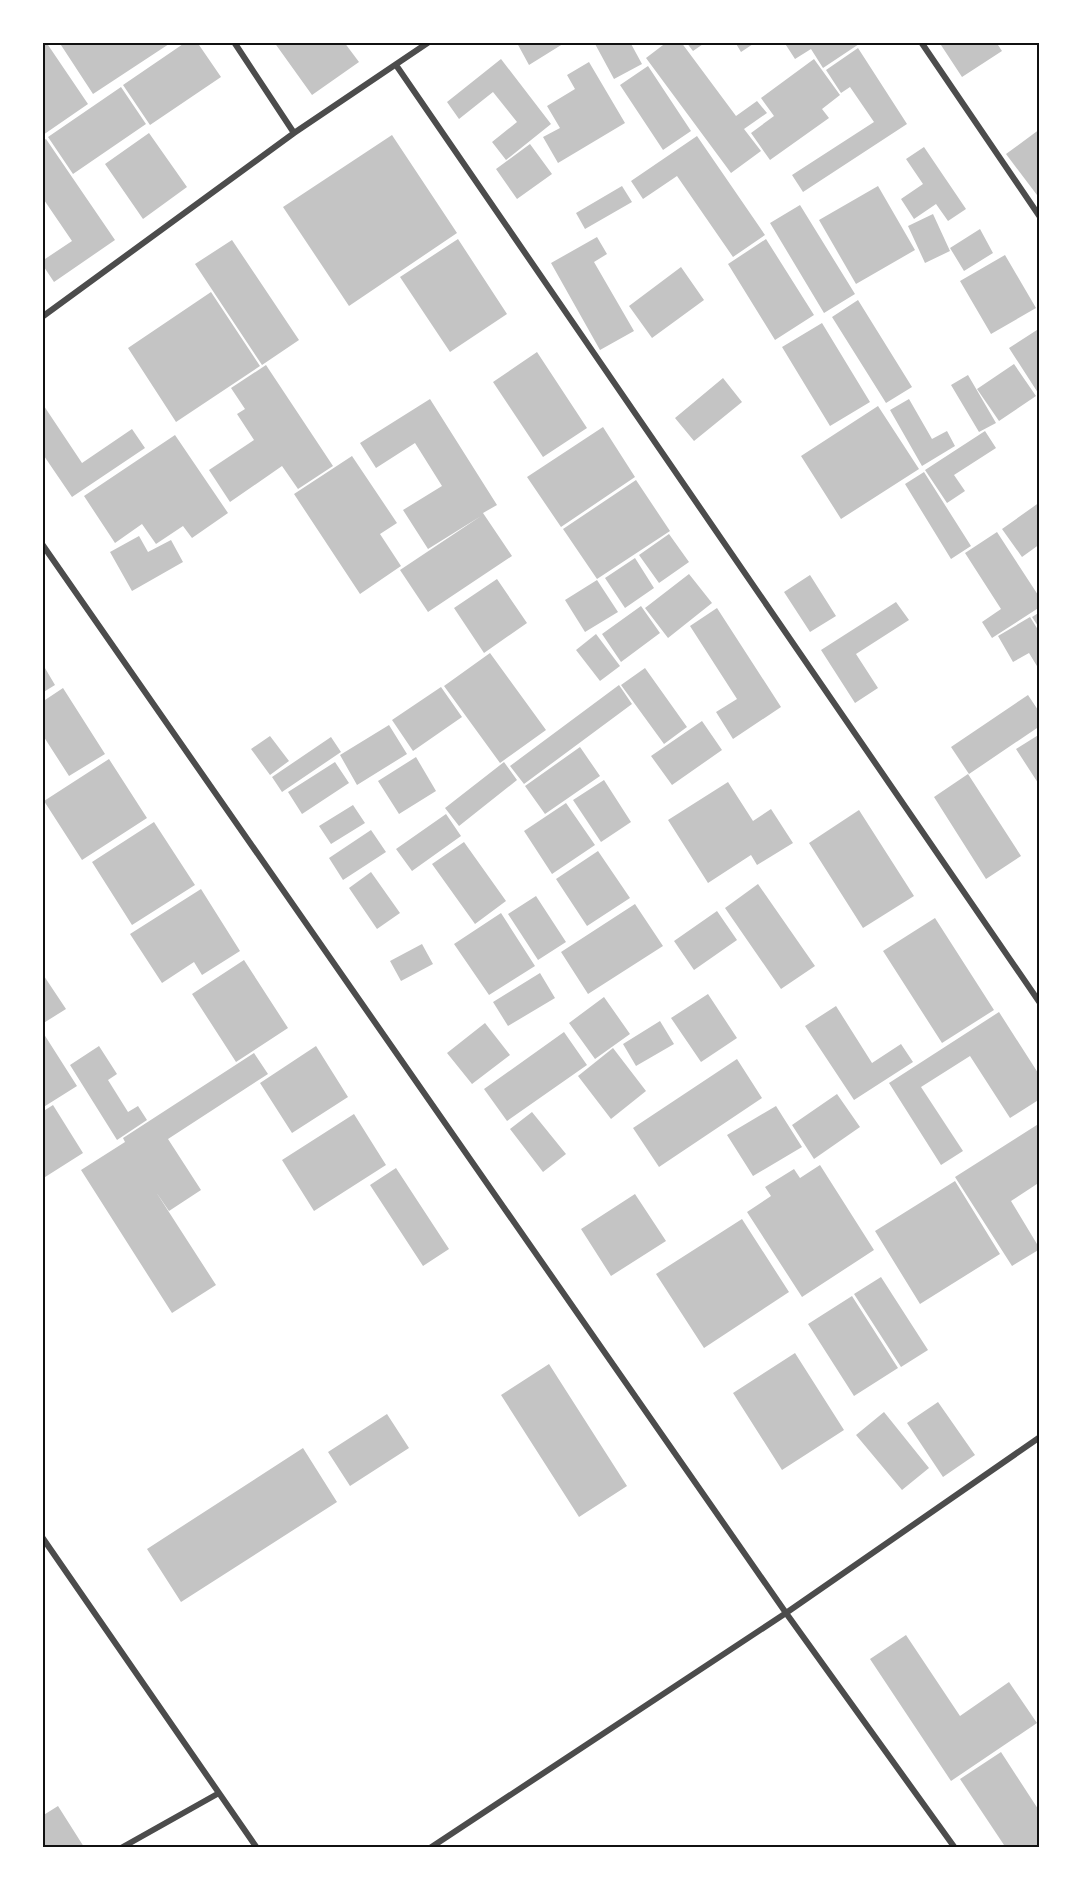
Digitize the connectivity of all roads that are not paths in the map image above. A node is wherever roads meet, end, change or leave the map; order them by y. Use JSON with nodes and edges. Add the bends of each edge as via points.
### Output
{"nodes":[{"id":1,"x":234,"y":42,"type":"edge"},
{"id":2,"x":429,"y":42,"type":"edge"},
{"id":3,"x":921,"y":42,"type":"edge"},
{"id":4,"x":396,"y":65,"type":"junction"},
{"id":5,"x":294,"y":133,"type":"junction"},
{"id":6,"x":1040,"y":217,"type":"edge"},
{"id":7,"x":42,"y":317,"type":"edge"},
{"id":8,"x":42,"y":544,"type":"edge"},
{"id":9,"x":1040,"y":1003,"type":"edge"},
{"id":10,"x":1040,"y":1437,"type":"edge"},
{"id":11,"x":42,"y":1537,"type":"edge"},
{"id":12,"x":786,"y":1613,"type":"junction"},
{"id":13,"x":219,"y":1793,"type":"junction"},
{"id":14,"x":122,"y":1848,"type":"edge"},
{"id":15,"x":257,"y":1848,"type":"edge"},
{"id":16,"x":430,"y":1848,"type":"edge"},
{"id":17,"x":955,"y":1848,"type":"edge"}],
"edges":[{"from":1,"to":5,"type":"street"},
{"from":2,"to":4,"type":"street"},
{"from":3,"to":6,"type":"street"},
{"from":4,"to":5,"type":"street"},
{"from":4,"to":9,"type":"street"},
{"from":5,"to":7,"type":"street"},
{"from":8,"to":12,"type":"street"},
{"from":10,"to":12,"type":"street"},
{"from":11,"to":13,"type":"street"},
{"from":12,"to":16,"type":"street"},
{"from":12,"to":17,"type":"street"},
{"from":13,"to":14,"type":"street"},
{"from":13,"to":15,"type":"street"}]}
